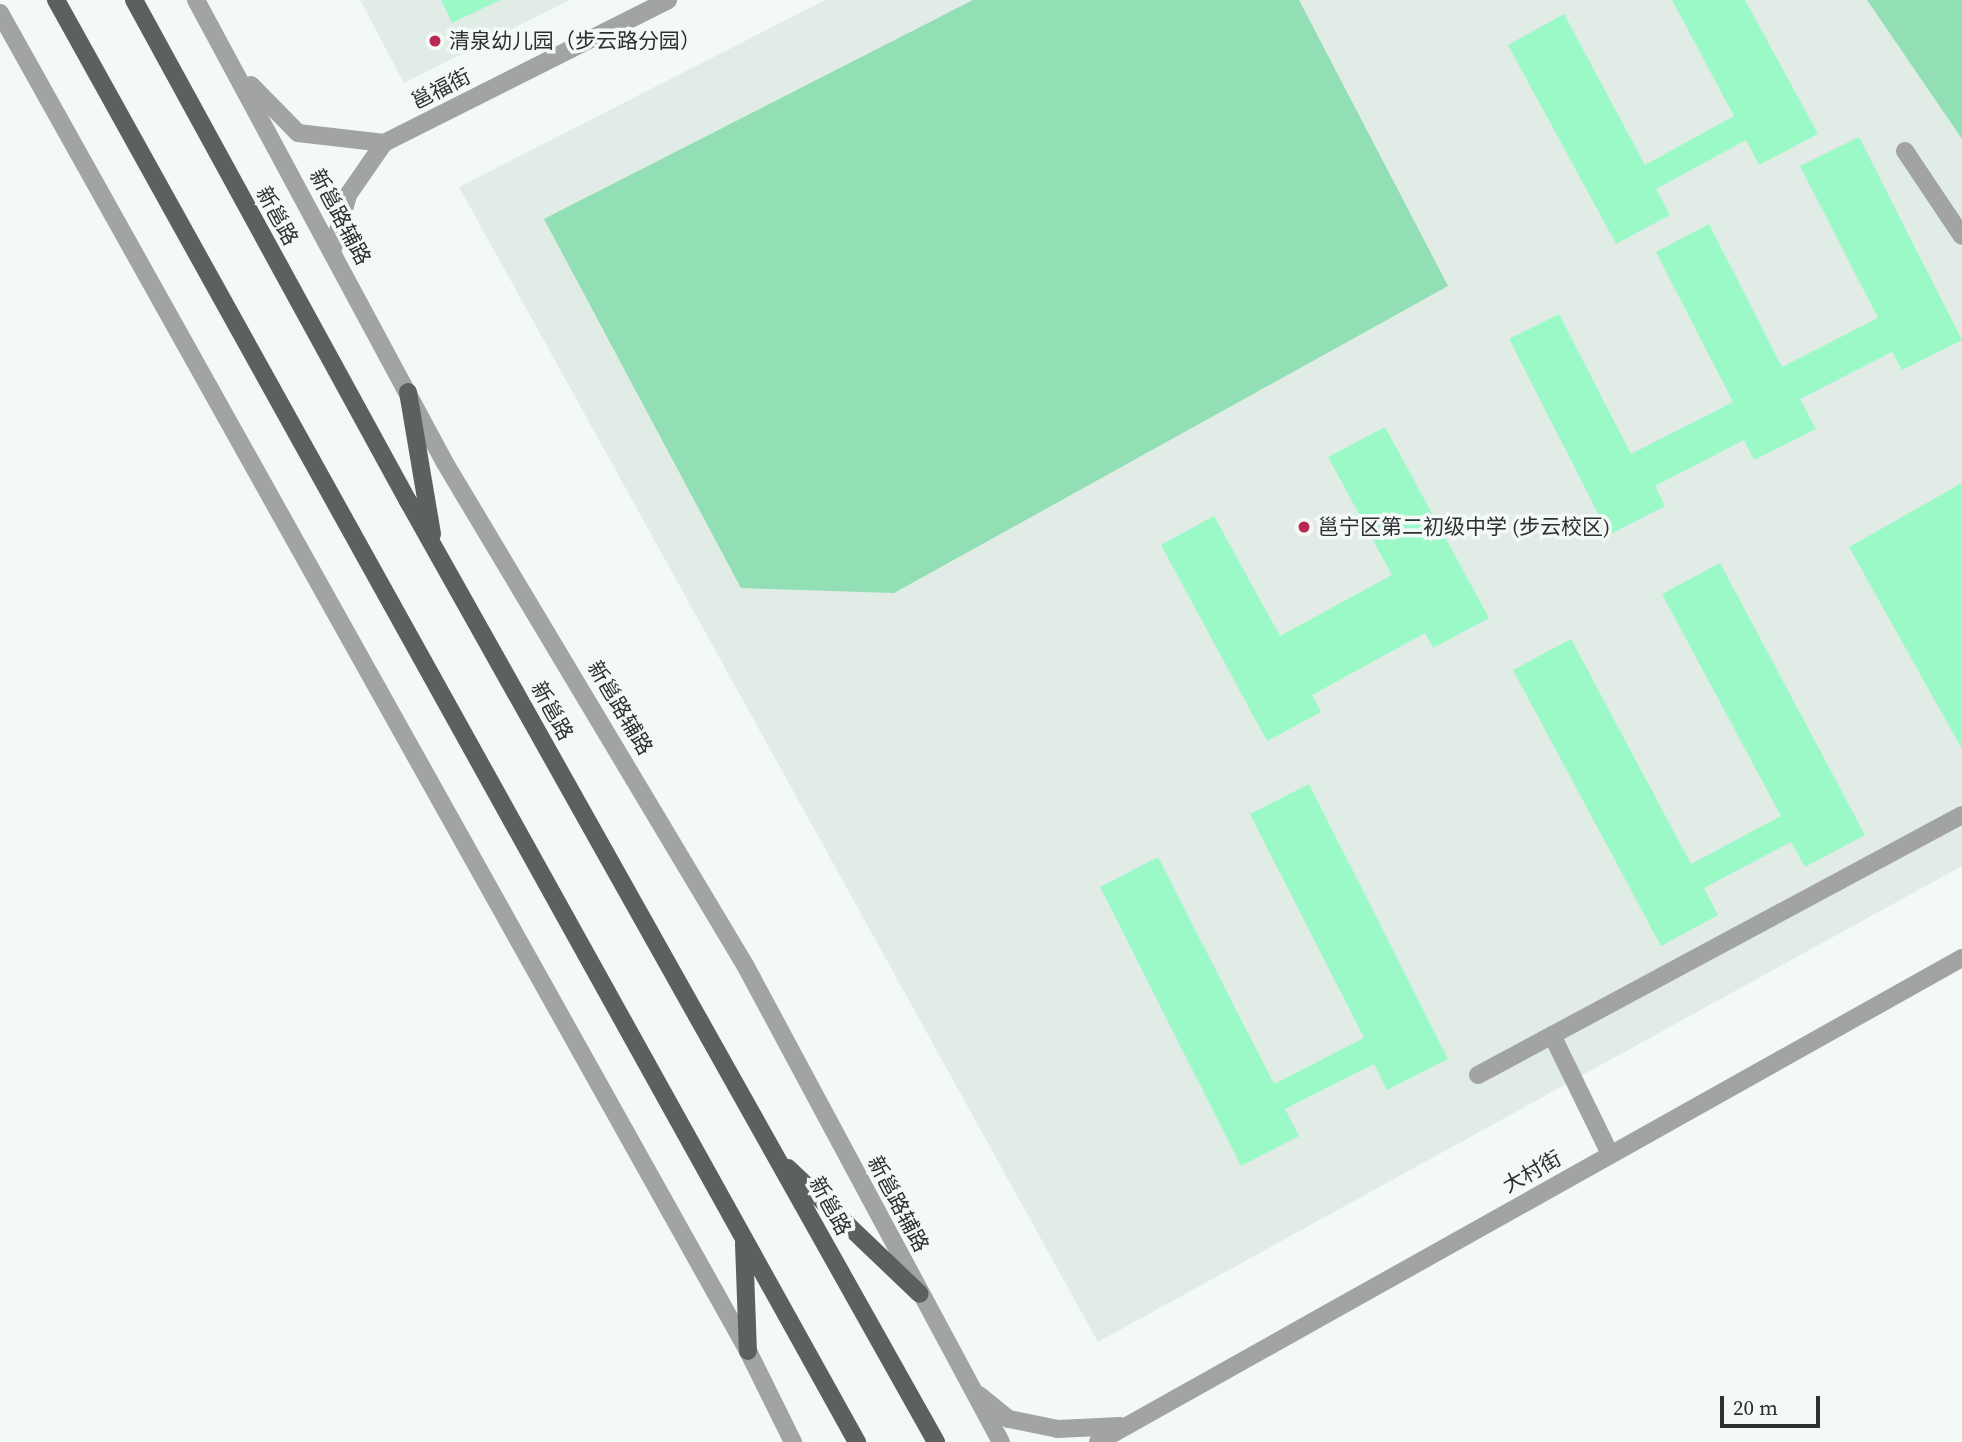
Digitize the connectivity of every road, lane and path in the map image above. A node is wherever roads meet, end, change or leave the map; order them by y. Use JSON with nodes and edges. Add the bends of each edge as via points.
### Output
{"nodes":[{"id":1,"x":56,"y":0,"type":"edge"},
{"id":2,"x":134,"y":0,"type":"edge"},
{"id":3,"x":196,"y":0,"type":"edge"},
{"id":4,"x":668,"y":0,"type":"edge"},
{"id":5,"x":0,"y":13,"type":"edge"},
{"id":6,"x":232,"y":64,"type":"junction"},
{"id":7,"x":384,"y":143,"type":"junction"},
{"id":8,"x":1905,"y":151,"type":"dead end"},
{"id":9,"x":1962,"y":236,"type":"edge"},
{"id":10,"x":332,"y":251,"type":"junction"},
{"id":11,"x":408,"y":392,"type":"junction"},
{"id":12,"x":435,"y":548,"type":"junction"},
{"id":13,"x":1962,"y":815,"type":"edge"},
{"id":14,"x":1962,"y":958,"type":"edge"},
{"id":15,"x":1552,"y":1035,"type":"junction"},
{"id":16,"x":1478,"y":1075,"type":"dead end"},
{"id":17,"x":774,"y":1154,"type":"junction"},
{"id":18,"x":1610,"y":1154,"type":"junction"},
{"id":19,"x":744,"y":1241,"type":"junction"},
{"id":20,"x":920,"y":1294,"type":"junction"},
{"id":21,"x":748,"y":1350,"type":"junction"},
{"id":22,"x":973,"y":1390,"type":"junction"},
{"id":23,"x":1124,"y":1426,"type":"junction"},
{"id":24,"x":793,"y":1442,"type":"edge"},
{"id":25,"x":857,"y":1442,"type":"edge"},
{"id":26,"x":936,"y":1442,"type":"edge"},
{"id":27,"x":1001,"y":1442,"type":"edge"},
{"id":28,"x":1098,"y":1442,"type":"edge"}],
"edges":[{"from":1,"to":19,"type":"main road"},
{"from":2,"to":12,"type":"main road","name":"新邕路"},
{"from":3,"to":6,"type":"street","name":"新邕路辅路"},
{"from":4,"to":7,"type":"street","name":"邕福街"},
{"from":5,"to":21,"type":"street"},
{"from":6,"to":7,"type":"street","via":[[298,133]]},
{"from":6,"to":10,"type":"street","name":"新邕路辅路"},
{"from":7,"to":10,"type":"street","via":[[348,195]]},
{"from":8,"to":9,"type":"street"},
{"from":10,"to":11,"type":"street","name":"新邕路辅路"},
{"from":11,"to":12,"type":"main road"},
{"from":11,"to":20,"type":"street","name":"新邕路辅路","via":[[745,965]]},
{"from":12,"to":17,"type":"main road","name":"新邕路"},
{"from":13,"to":15,"type":"street"},
{"from":14,"to":18,"type":"street","name":"大村街"},
{"from":15,"to":16,"type":"street"},
{"from":15,"to":18,"type":"street"},
{"from":17,"to":20,"type":"main road"},
{"from":17,"to":26,"type":"main road","name":"新邕路"},
{"from":18,"to":23,"type":"street","name":"大村街"},
{"from":19,"to":21,"type":"main road"},
{"from":19,"to":25,"type":"main road"},
{"from":20,"to":22,"type":"street","name":"新邕路辅路"},
{"from":21,"to":24,"type":"street"},
{"from":22,"to":23,"type":"street","name":"大村街","via":[[1009,1419],[1058,1429]]},
{"from":22,"to":27,"type":"street","name":"新邕路辅路"},
{"from":23,"to":28,"type":"street","name":"大村街"}]}
